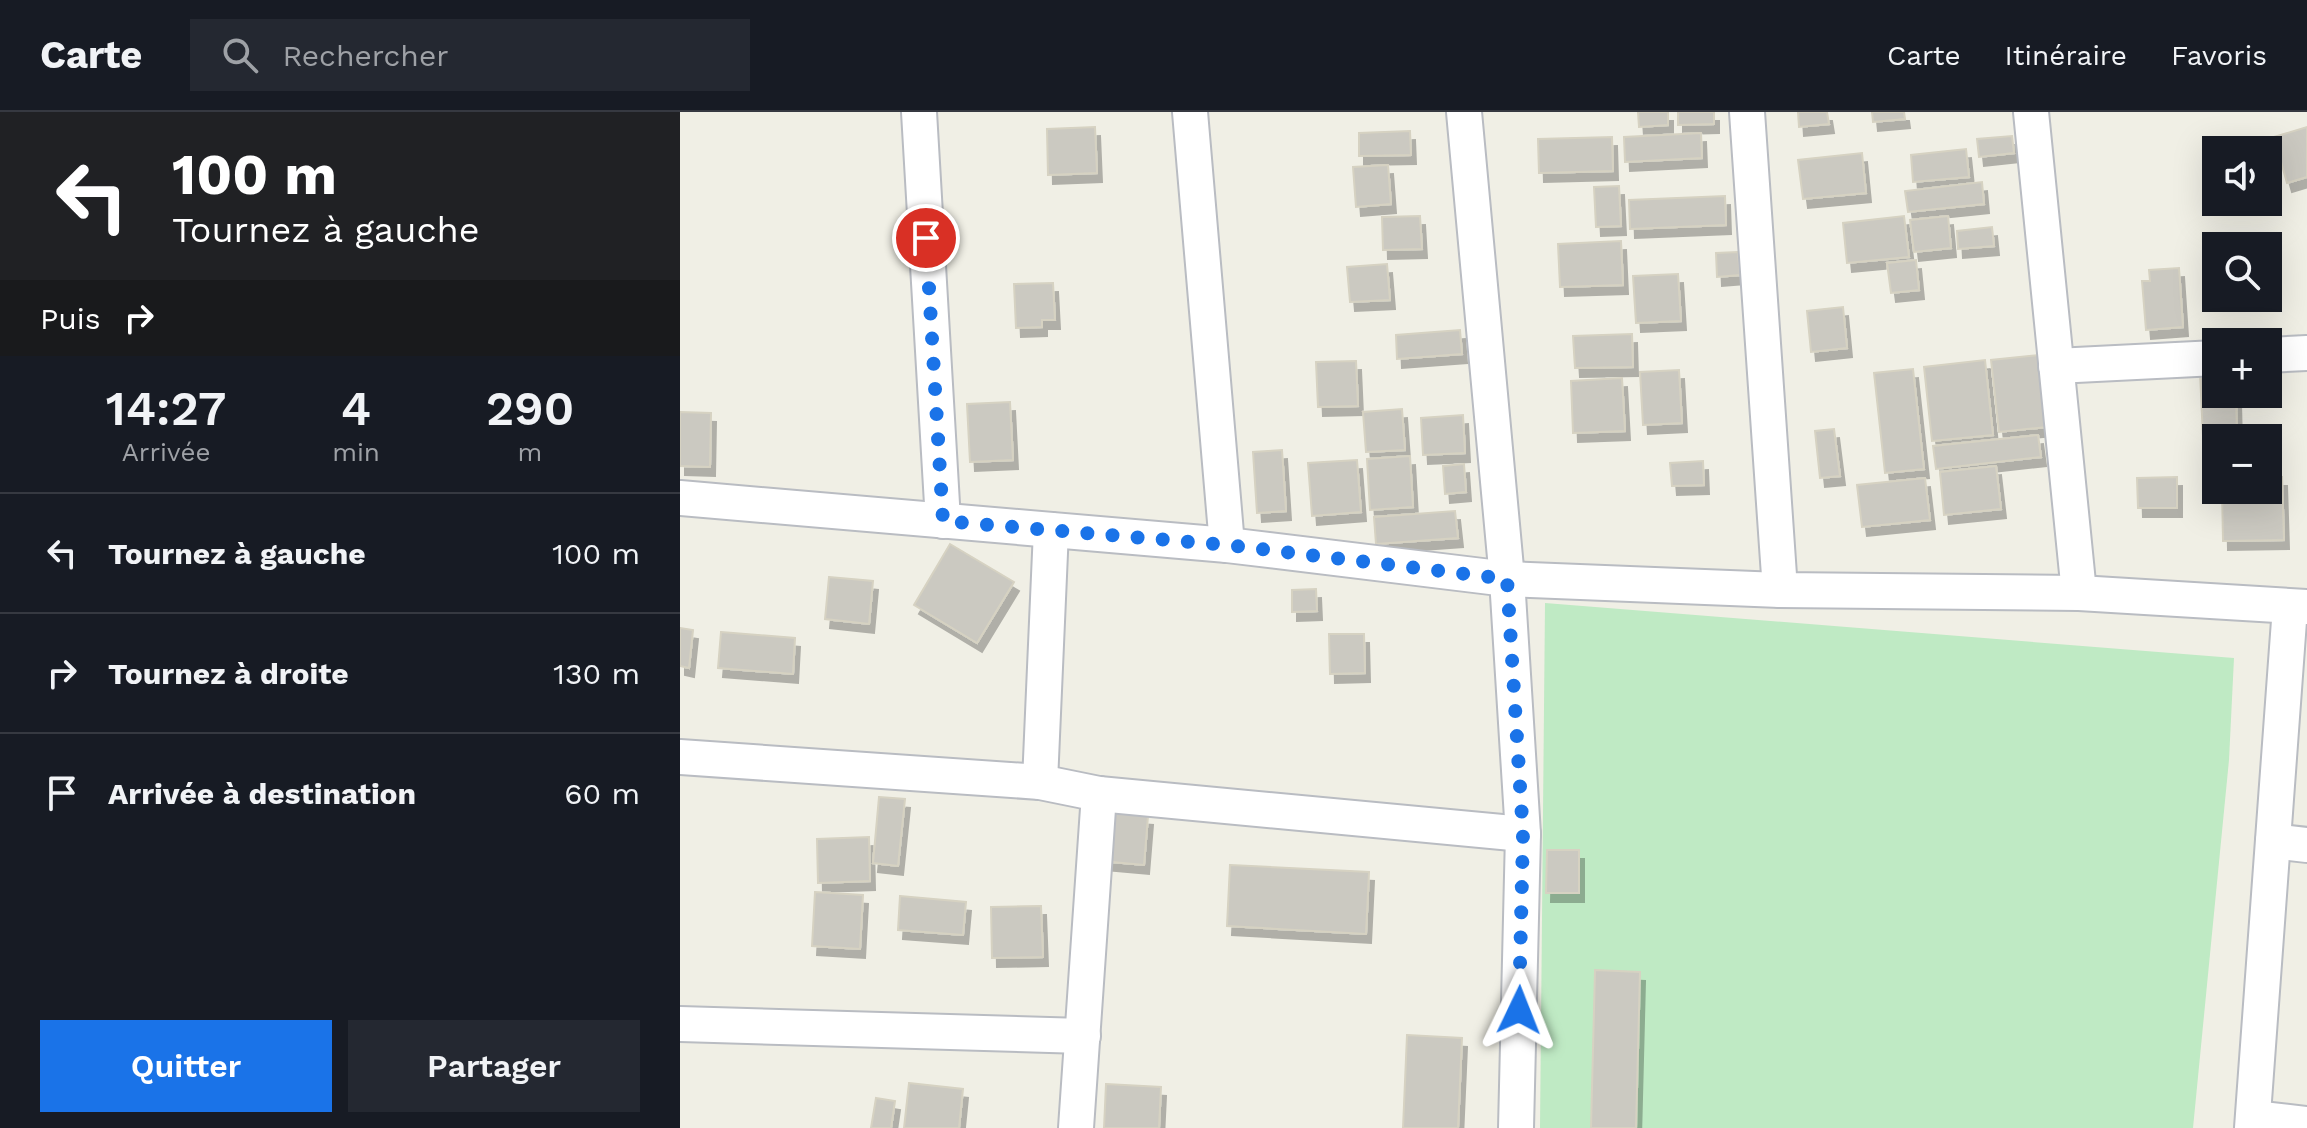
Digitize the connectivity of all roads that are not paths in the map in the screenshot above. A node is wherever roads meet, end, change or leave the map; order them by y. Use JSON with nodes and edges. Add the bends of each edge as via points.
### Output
{"nodes":[{"id":1,"x":919,"y":112,"type":"edge"},
{"id":2,"x":1190,"y":112,"type":"edge"},
{"id":3,"x":1464,"y":112,"type":"edge"},
{"id":4,"x":1747,"y":112,"type":"edge"},
{"id":5,"x":2031,"y":112,"type":"edge"},
{"id":6,"x":2307,"y":353,"type":"edge"},
{"id":7,"x":2282,"y":354,"type":"edge"},
{"id":8,"x":2202,"y":359,"type":"edge"},
{"id":9,"x":2056,"y":366,"type":"junction"},
{"id":10,"x":680,"y":498,"type":"edge"},
{"id":11,"x":943,"y":521,"type":"junction"},
{"id":12,"x":1051,"y":530,"type":"junction"},
{"id":13,"x":1227,"y":545,"type":"junction"},
{"id":14,"x":1507,"y":579,"type":"junction"},
{"id":15,"x":1780,"y":590,"type":"junction"},
{"id":16,"x":2079,"y":593,"type":"junction"},
{"id":17,"x":2298,"y":607,"type":"edge"},
{"id":18,"x":680,"y":757,"type":"edge"},
{"id":19,"x":1040,"y":782,"type":"junction"},
{"id":20,"x":1099,"y":794,"type":"junction"},
{"id":21,"x":1523,"y":834,"type":"junction"},
{"id":22,"x":2273,"y":841,"type":"junction"},
{"id":23,"x":2307,"y":845,"type":"edge"},
{"id":24,"x":680,"y":1024,"type":"edge"},
{"id":25,"x":1083,"y":1036,"type":"junction"},
{"id":26,"x":2253,"y":1123,"type":"edge"},
{"id":27,"x":2307,"y":1124,"type":"edge"},
{"id":28,"x":1076,"y":1128,"type":"edge"},
{"id":29,"x":1516,"y":1128,"type":"edge"}],
"edges":[{"from":1,"to":11,"type":"street"},
{"from":2,"to":13,"type":"street"},
{"from":3,"to":14,"type":"street"},
{"from":4,"to":15,"type":"street"},
{"from":5,"to":9,"type":"street"},
{"from":6,"to":7,"type":"street"},
{"from":8,"to":9,"type":"street"},
{"from":9,"to":16,"type":"street"},
{"from":10,"to":11,"type":"street"},
{"from":11,"to":12,"type":"street"},
{"from":12,"to":13,"type":"street"},
{"from":12,"to":19,"type":"street"},
{"from":13,"to":14,"type":"street"},
{"from":14,"to":15,"type":"street"},
{"from":14,"to":21,"type":"street"},
{"from":15,"to":16,"type":"street"},
{"from":16,"to":17,"type":"street"},
{"from":17,"to":22,"type":"street"},
{"from":18,"to":19,"type":"street"},
{"from":19,"to":20,"type":"street"},
{"from":20,"to":21,"type":"street"},
{"from":20,"to":25,"type":"street"},
{"from":21,"to":29,"type":"street"},
{"from":22,"to":23,"type":"street"},
{"from":22,"to":26,"type":"street"},
{"from":24,"to":25,"type":"street"},
{"from":25,"to":28,"type":"street"},
{"from":26,"to":27,"type":"street"}]}
